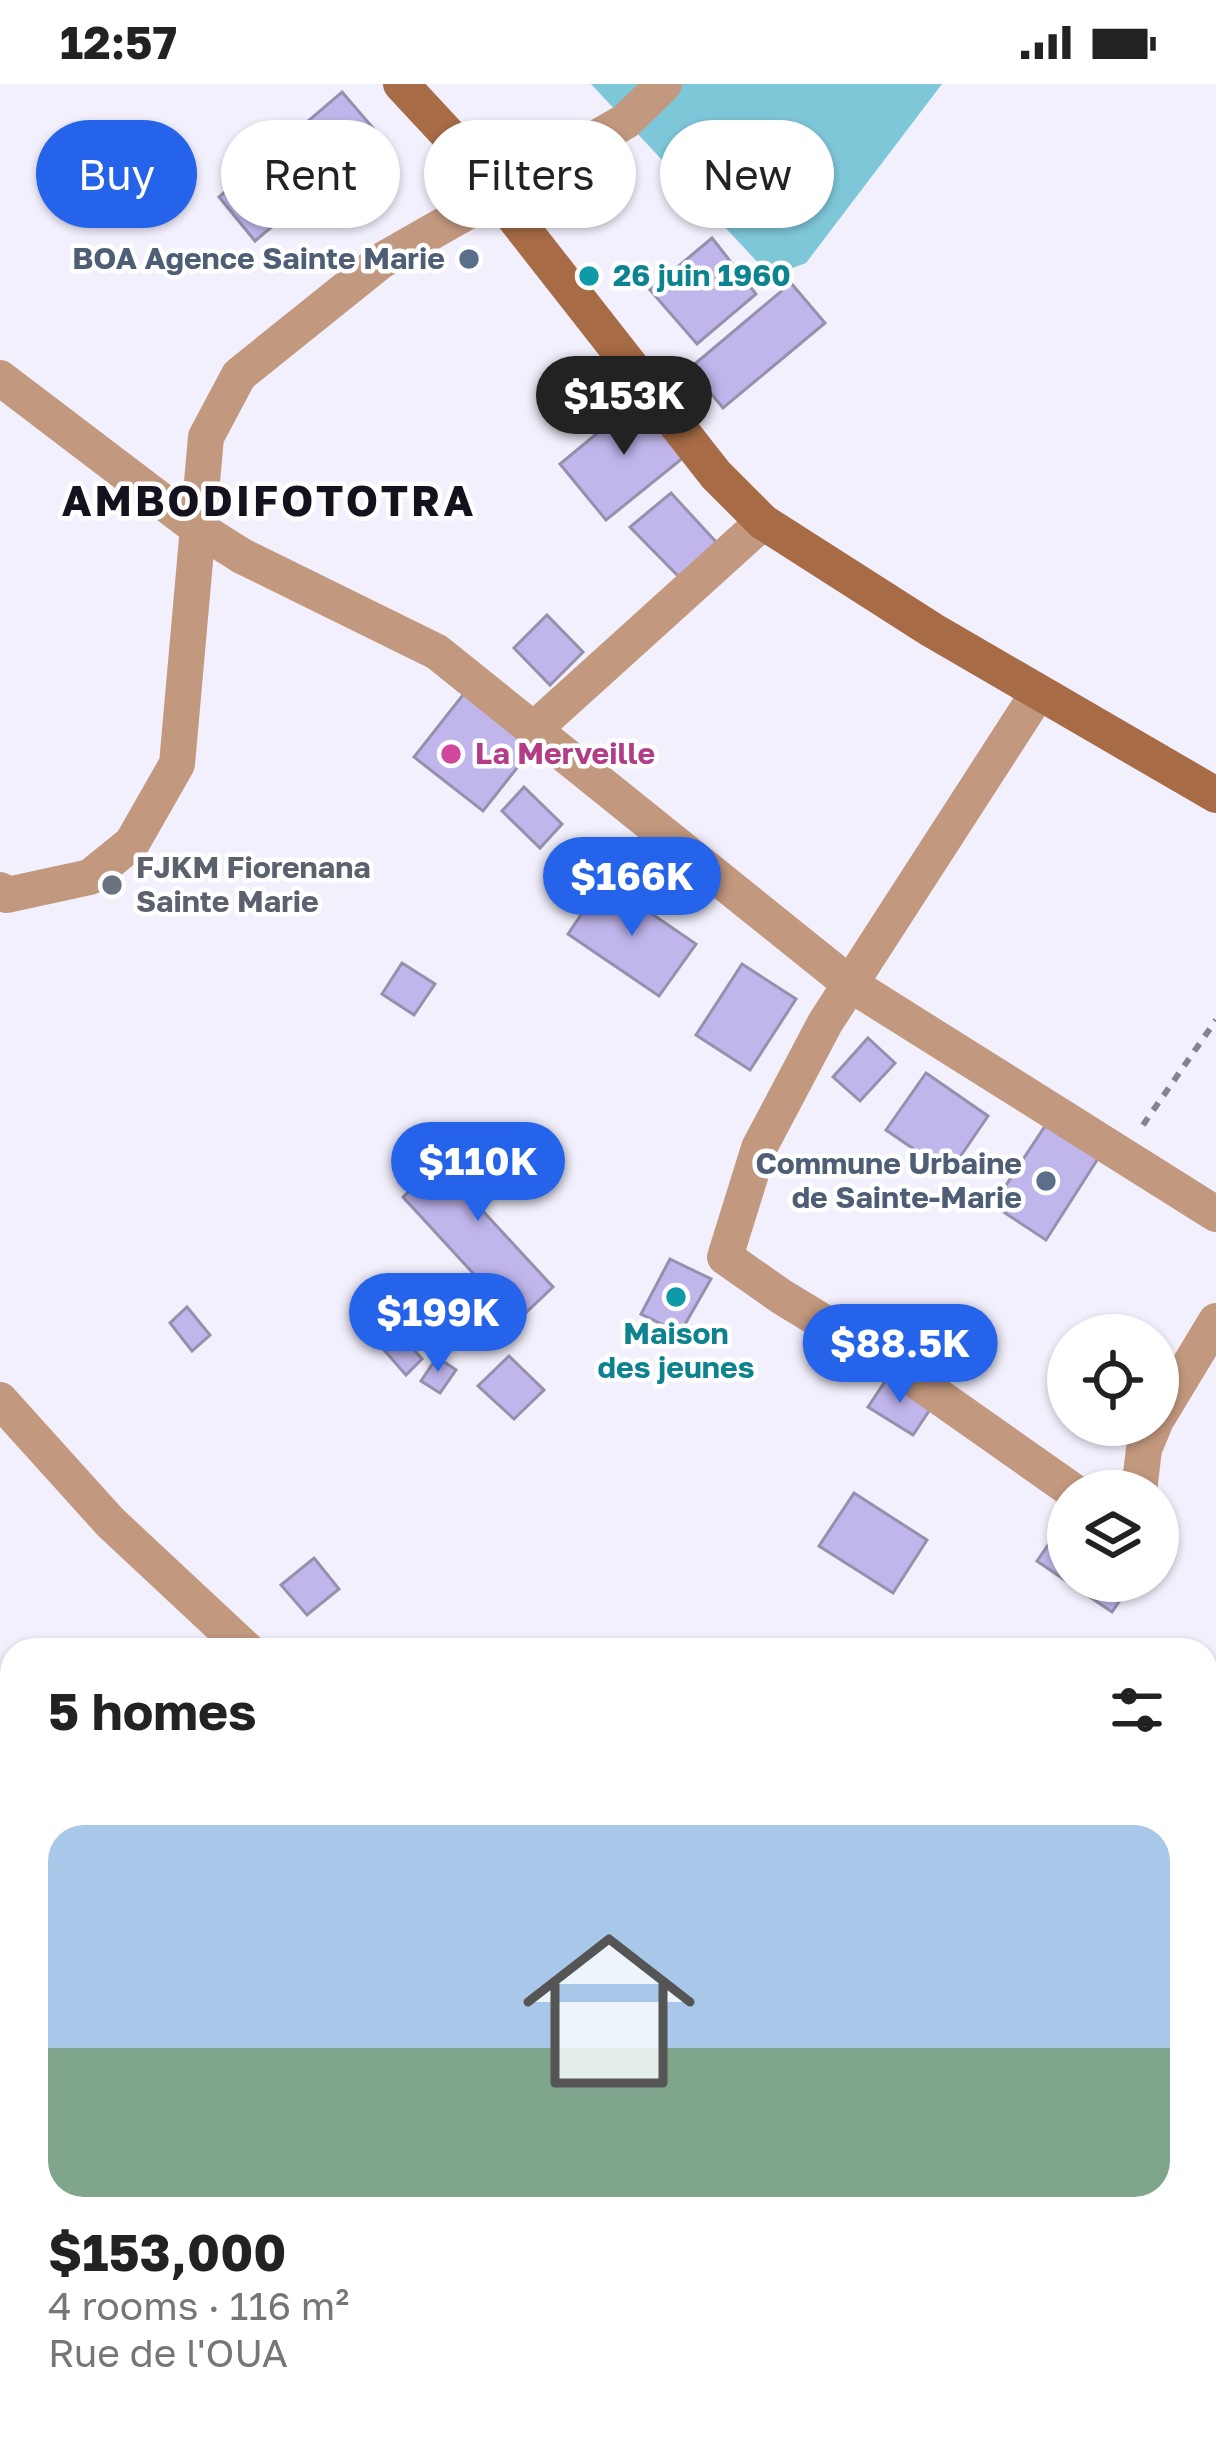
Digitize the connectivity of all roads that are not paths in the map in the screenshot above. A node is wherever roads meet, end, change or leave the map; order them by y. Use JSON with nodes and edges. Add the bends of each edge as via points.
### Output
{"nodes":[{"id":1,"x":401,"y":84,"type":"edge"},
{"id":2,"x":664,"y":84,"type":"edge"},
{"id":3,"x":435,"y":120,"type":"edge"},
{"id":4,"x":627,"y":120,"type":"edge"},
{"id":5,"x":439,"y":228,"type":"edge"},
{"id":6,"x":521,"y":228,"type":"edge"},
{"id":7,"x":0,"y":378,"type":"edge"},
{"id":8,"x":763,"y":521,"type":"junction"},
{"id":9,"x":196,"y":527,"type":"junction"},
{"id":10,"x":1038,"y":693,"type":"junction"},
{"id":11,"x":532,"y":731,"type":"junction"},
{"id":12,"x":1216,"y":795,"type":"edge"},
{"id":13,"x":0,"y":890,"type":"edge"},
{"id":14,"x":850,"y":984,"type":"junction"},
{"id":15,"x":1216,"y":1214,"type":"edge"},
{"id":16,"x":1216,"y":1321,"type":"edge"},
{"id":17,"x":1179,"y":1383,"type":"edge"},
{"id":18,"x":0,"y":1400,"type":"edge"},
{"id":19,"x":1047,"y":1473,"type":"edge"},
{"id":20,"x":234,"y":1638,"type":"edge"}],
"edges":[{"from":1,"to":3,"type":"main road"},
{"from":2,"to":4,"type":"street"},
{"from":5,"to":9,"type":"street","via":[[381,261],[239,375],[206,437]]},
{"from":6,"to":8,"type":"main road","via":[[716,475]]},
{"from":7,"to":9,"type":"street"},
{"from":8,"to":10,"type":"main road"},
{"from":8,"to":11,"type":"street"},
{"from":9,"to":11,"type":"street","via":[[437,652]]},
{"from":9,"to":13,"type":"street","via":[[177,764],[132,843],[90,877]]},
{"from":10,"to":12,"type":"main road"},
{"from":10,"to":14,"type":"street"},
{"from":11,"to":14,"type":"street"},
{"from":14,"to":15,"type":"street"},
{"from":14,"to":19,"type":"street","via":[[759,1148],[725,1257]]},
{"from":16,"to":17,"type":"street"},
{"from":18,"to":20,"type":"street","via":[[110,1522]]}]}
